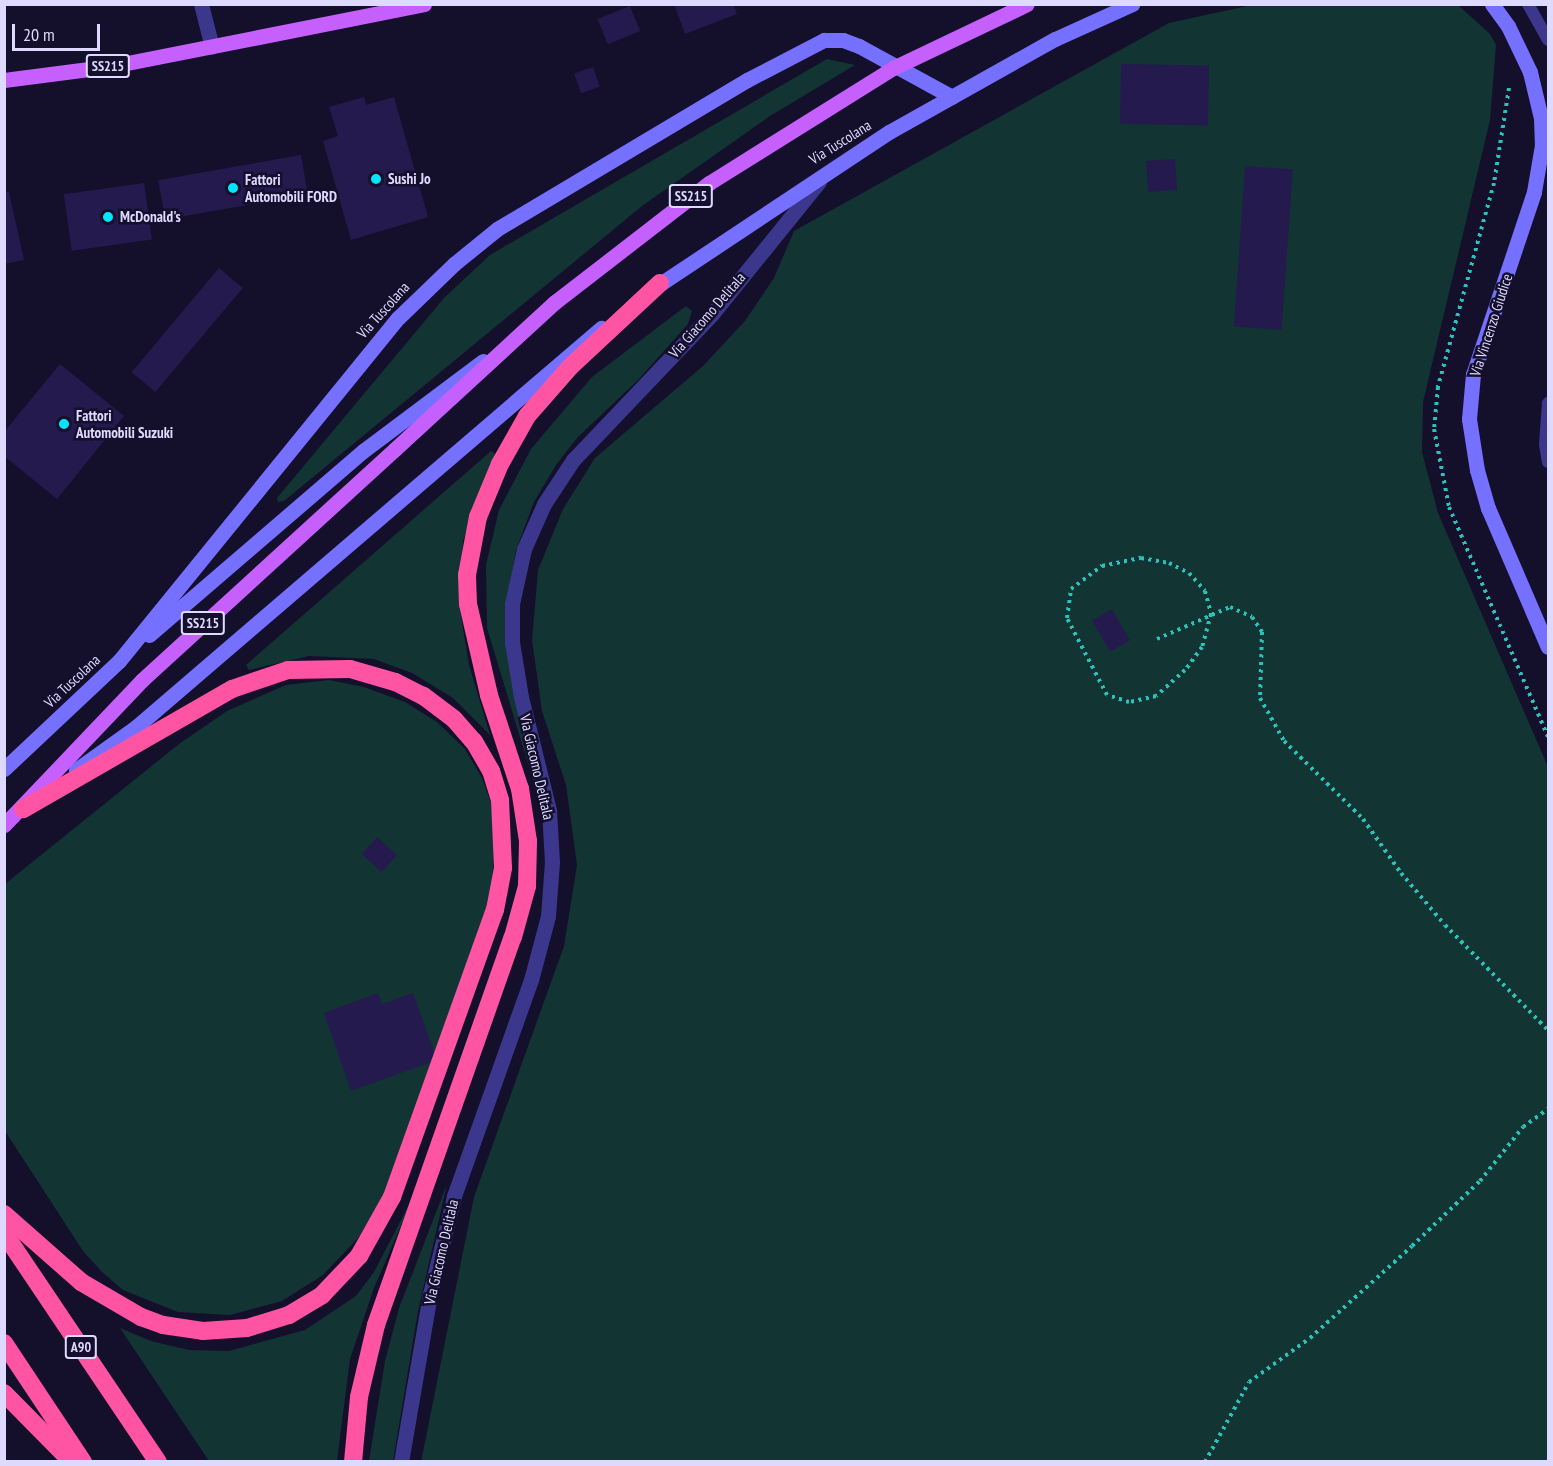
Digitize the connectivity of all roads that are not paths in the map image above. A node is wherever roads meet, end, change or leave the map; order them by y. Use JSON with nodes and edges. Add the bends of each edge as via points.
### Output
{"nodes":[{"id":1,"x":201,"y":4,"type":"edge"},
{"id":2,"x":424,"y":4,"type":"edge"},
{"id":3,"x":1028,"y":4,"type":"edge"},
{"id":4,"x":1132,"y":4,"type":"edge"},
{"id":5,"x":1492,"y":4,"type":"edge"},
{"id":6,"x":1528,"y":4,"type":"edge"},
{"id":7,"x":1548,"y":40,"type":"edge"},
{"id":8,"x":212,"y":47,"type":"junction"},
{"id":9,"x":4,"y":80,"type":"edge"},
{"id":10,"x":952,"y":97,"type":"junction"},
{"id":11,"x":1541,"y":118,"type":"junction"},
{"id":12,"x":1548,"y":139,"type":"edge"},
{"id":13,"x":834,"y":167,"type":"junction"},
{"id":14,"x":660,"y":283,"type":"junction"},
{"id":15,"x":504,"y":346,"type":"junction"},
{"id":16,"x":1548,"y":403,"type":"edge"},
{"id":17,"x":1548,"y":462,"type":"edge"},
{"id":18,"x":1548,"y":647,"type":"edge"},
{"id":19,"x":119,"y":661,"type":"junction"},
{"id":20,"x":4,"y":769,"type":"edge"},
{"id":21,"x":23,"y":809,"type":"junction"},
{"id":22,"x":4,"y":825,"type":"edge"},
{"id":23,"x":4,"y":1214,"type":"edge"},
{"id":24,"x":4,"y":1233,"type":"edge"},
{"id":25,"x":4,"y":1343,"type":"edge"},
{"id":26,"x":4,"y":1393,"type":"edge"},
{"id":27,"x":72,"y":1461,"type":"edge"},
{"id":28,"x":83,"y":1461,"type":"edge"},
{"id":29,"x":158,"y":1461,"type":"edge"},
{"id":30,"x":353,"y":1461,"type":"edge"},
{"id":31,"x":402,"y":1461,"type":"edge"}],
"edges":[{"from":1,"to":8,"type":"street"},
{"from":2,"to":8,"type":"main road","number":"SS215"},
{"from":3,"to":15,"type":"main road","name":"Via Tuscolana","number":"SS215","bridge":true,"via":[[884,73],[736,165],[637,237]]},
{"from":4,"to":10,"type":"main road","name":"Via Tuscolana","via":[[1055,39]]},
{"from":5,"to":11,"type":"main road","name":"Via Vincenzo Giudice","via":[[1522,53]]},
{"from":6,"to":7,"type":"lane"},
{"from":8,"to":9,"type":"main road","number":"SS215"},
{"from":10,"to":13,"type":"main road","name":"Via Tuscolana"},
{"from":10,"to":19,"type":"main road","name":"Via Tuscolana","via":[[859,46],[843,40],[824,40],[747,80],[497,229],[398,318]]},
{"from":11,"to":12,"type":"lane"},
{"from":11,"to":18,"type":"main road","name":"Via Vincenzo Giudice","via":[[1542,145],[1534,192],[1483,339],[1473,374],[1469,419],[1488,508]]},
{"from":13,"to":14,"type":"main road","name":"Via Tuscolana"},
{"from":13,"to":31,"type":"street","name":"Via Giacomo Delitala","via":[[783,221],[698,329],[573,460],[544,504],[524,549],[512,604],[512,642],[521,697],[549,810],[552,862],[548,916],[531,980],[454,1196],[430,1294]]},
{"from":14,"to":21,"type":"main road","name":"Via Tuscolana","via":[[581,344],[136,727]]},
{"from":14,"to":30,"type":"highway","via":[[570,367],[527,416],[500,464],[478,517],[467,575],[468,604],[489,695],[524,807],[529,856],[527,886],[502,969],[376,1325],[359,1397]]},
{"from":15,"to":19,"type":"main road","via":[[363,451]]},
{"from":15,"to":21,"type":"main road","name":"Via Tuscolana","number":"SS215","bridge":true,"via":[[150,672]]},
{"from":16,"to":17,"type":"lane"},
{"from":19,"to":20,"type":"main road","name":"Via Tuscolana"},
{"from":21,"to":22,"type":"main road","name":"Via Tuscolana","number":"SS215"},
{"from":21,"to":23,"type":"highway","via":[[249,682],[308,667],[350,669],[411,689],[446,712],[474,742],[491,771],[500,800],[503,867],[495,910],[392,1197],[358,1256],[322,1295],[289,1315],[247,1328],[203,1332],[163,1325],[141,1317],[81,1282]]},
{"from":24,"to":29,"type":"highway","number":"A90"},
{"from":25,"to":28,"type":"highway"},
{"from":26,"to":27,"type":"highway"}]}
